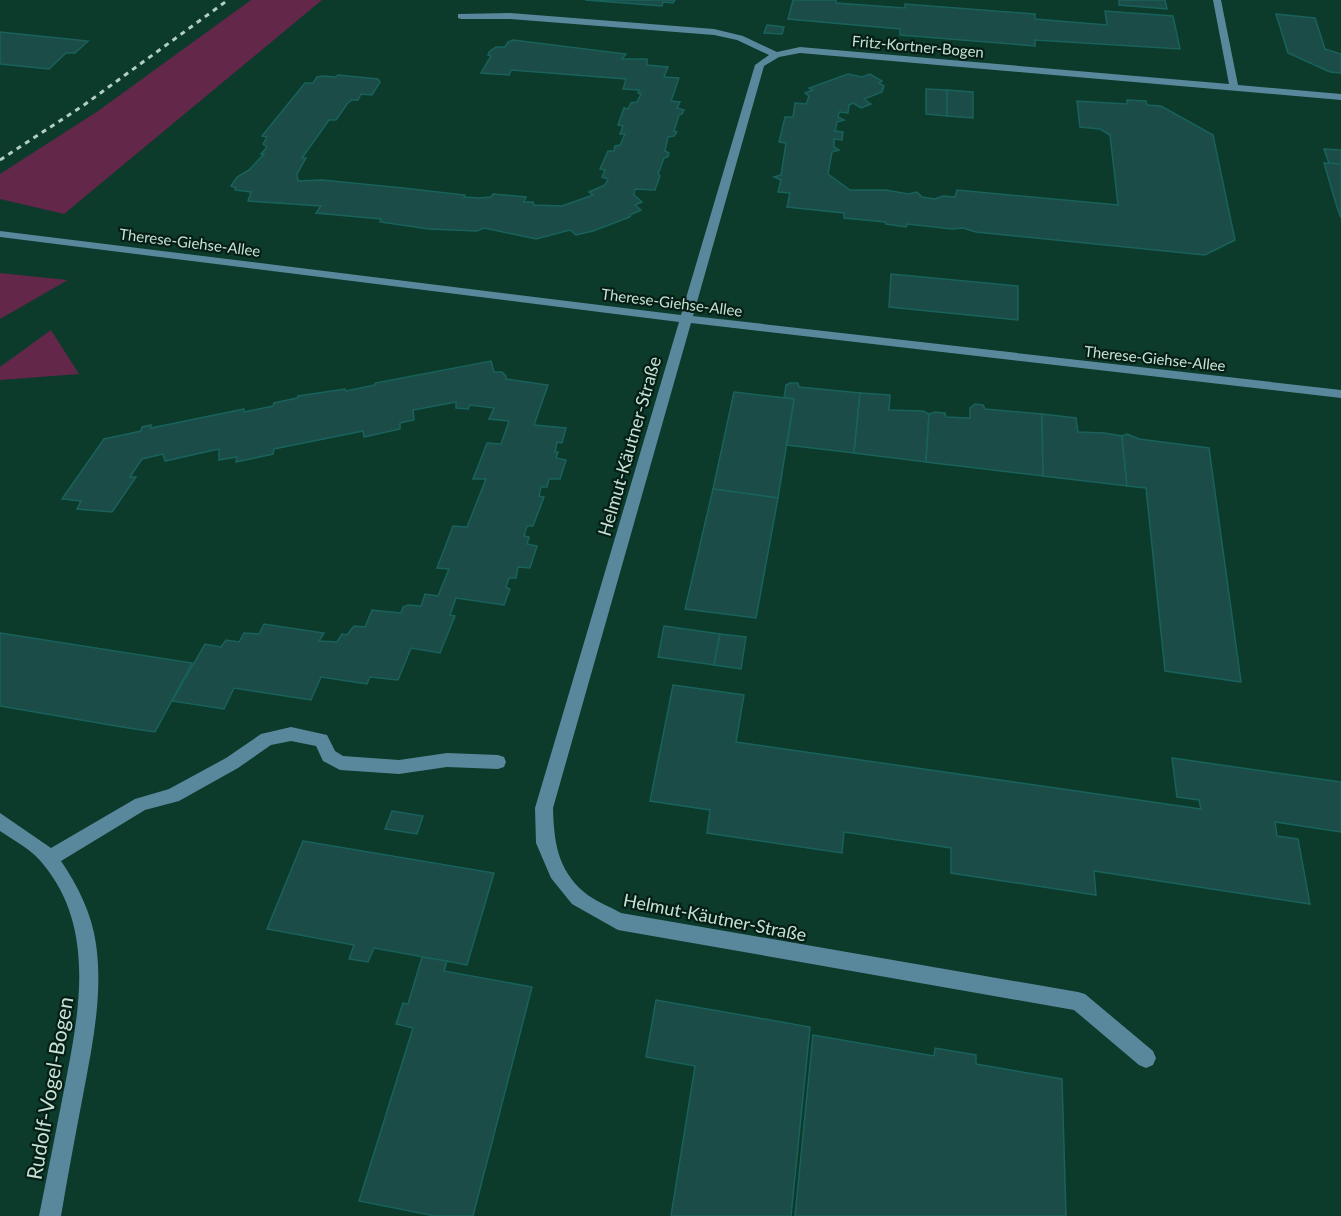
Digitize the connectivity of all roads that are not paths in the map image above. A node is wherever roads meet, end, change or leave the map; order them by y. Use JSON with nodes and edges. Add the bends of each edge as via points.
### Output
{"nodes":[{"id":1,"x":1217,"y":0,"type":"edge"},
{"id":2,"x":461,"y":16,"type":"dead end"},
{"id":3,"x":776,"y":55,"type":"junction"},
{"id":4,"x":1234,"y":87,"type":"junction"},
{"id":5,"x":1341,"y":97,"type":"edge"},
{"id":6,"x":0,"y":234,"type":"edge"},
{"id":7,"x":686,"y":319,"type":"junction"},
{"id":8,"x":1341,"y":394,"type":"edge"},
{"id":9,"x":498,"y":762,"type":"dead end"},
{"id":10,"x":0,"y":821,"type":"edge"},
{"id":11,"x":50,"y":858,"type":"junction"},
{"id":12,"x":1146,"y":1058,"type":"dead end"},
{"id":13,"x":50,"y":1216,"type":"edge"}],
"edges":[{"from":1,"to":4,"type":"street"},
{"from":2,"to":3,"type":"street","via":[[510,16],[714,32],[740,38]]},
{"from":3,"to":4,"type":"street","name":"Fritz-Kortner-Bogen","via":[[800,51]]},
{"from":3,"to":7,"type":"street","via":[[760,65]]},
{"from":4,"to":5,"type":"street","name":"Fritz-Kortner-Bogen"},
{"from":6,"to":7,"type":"street","name":"Therese-Giehse-Allee"},
{"from":7,"to":8,"type":"street","name":"Therese-Giehse-Allee"},
{"from":7,"to":12,"type":"street","name":"Helmut-Käutner-Straße","via":[[544,808],[545,843],[557,872],[578,898],[618,921],[1078,1002]]},
{"from":9,"to":11,"type":"street","via":[[447,760],[399,767],[340,763],[329,756],[321,740],[284,735],[267,739],[173,796],[141,804]]},
{"from":10,"to":11,"type":"street","name":"Rudolf-Vogel-Bogen"},
{"from":11,"to":13,"type":"street","name":"Rudolf-Vogel-Bogen","via":[[74,899],[91,971],[89,1012]]}]}
